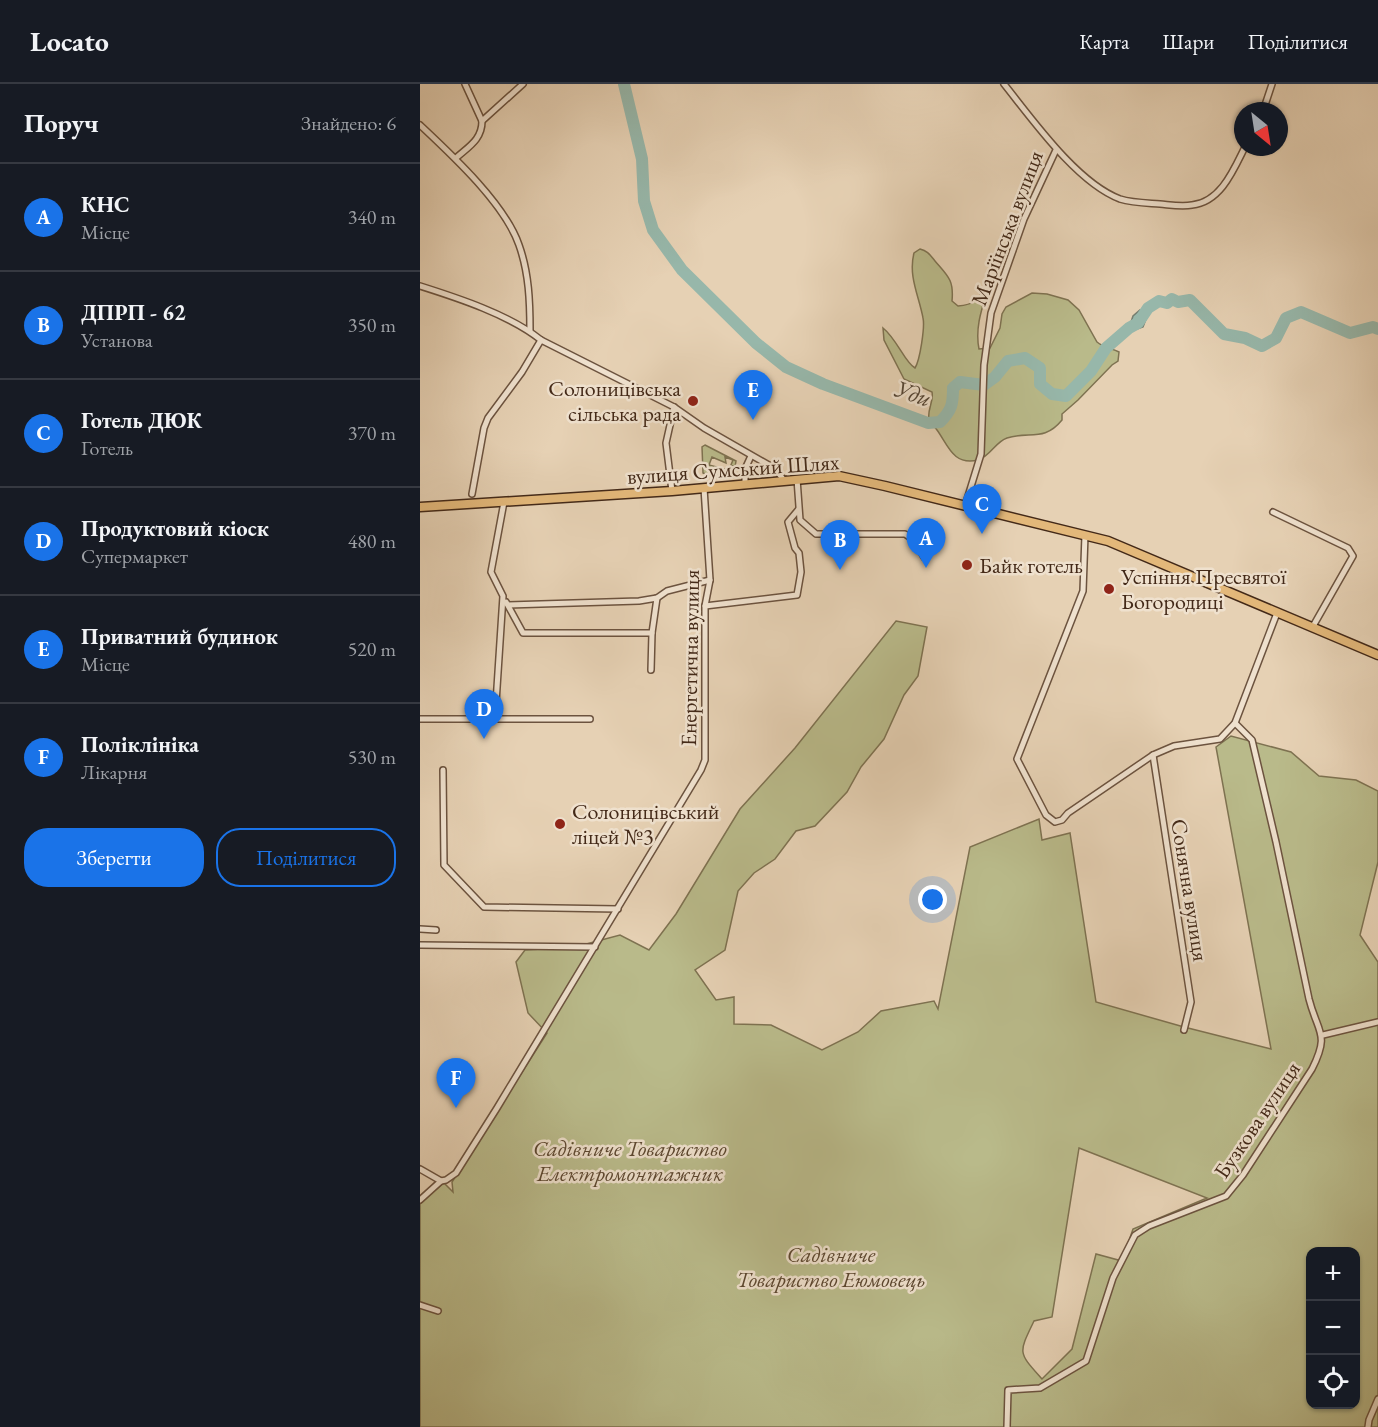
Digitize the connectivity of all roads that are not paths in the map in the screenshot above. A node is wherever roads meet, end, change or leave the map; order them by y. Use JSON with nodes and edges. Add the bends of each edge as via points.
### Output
{"nodes":[{"id":1,"x":465,"y":84,"type":"edge"},
{"id":2,"x":523,"y":84,"type":"edge"},
{"id":3,"x":1004,"y":84,"type":"edge"},
{"id":4,"x":1272,"y":84,"type":"edge"},
{"id":5,"x":1266,"y":102,"type":"edge"},
{"id":6,"x":482,"y":121,"type":"junction"},
{"id":7,"x":420,"y":125,"type":"edge"},
{"id":8,"x":1056,"y":150,"type":"junction"},
{"id":9,"x":1240,"y":156,"type":"edge"},
{"id":10,"x":456,"y":159,"type":"junction"},
{"id":11,"x":420,"y":286,"type":"edge"},
{"id":12,"x":530,"y":331,"type":"junction"},
{"id":13,"x":541,"y":340,"type":"junction"},
{"id":14,"x":674,"y":407,"type":"junction"},
{"id":15,"x":751,"y":456,"type":"junction"},
{"id":16,"x":797,"y":479,"type":"junction"},
{"id":17,"x":784,"y":480,"type":"junction"},
{"id":18,"x":745,"y":485,"type":"junction"},
{"id":19,"x":704,"y":488,"type":"junction"},
{"id":20,"x":672,"y":491,"type":"junction"},
{"id":21,"x":472,"y":494,"type":"dead end"},
{"id":22,"x":504,"y":502,"type":"junction"},
{"id":23,"x":965,"y":506,"type":"junction"},
{"id":24,"x":420,"y":507,"type":"edge"},
{"id":25,"x":798,"y":510,"type":"junction"},
{"id":26,"x":1273,"y":512,"type":"dead end"},
{"id":27,"x":1084,"y":535,"type":"junction"},
{"id":28,"x":924,"y":556,"type":"dead end"},
{"id":29,"x":710,"y":580,"type":"junction"},
{"id":30,"x":503,"y":596,"type":"junction"},
{"id":31,"x":657,"y":598,"type":"junction"},
{"id":32,"x":508,"y":605,"type":"junction"},
{"id":33,"x":705,"y":606,"type":"junction"},
{"id":34,"x":1277,"y":613,"type":"junction"},
{"id":35,"x":1312,"y":628,"type":"junction"},
{"id":36,"x":652,"y":633,"type":"junction"},
{"id":37,"x":1378,"y":655,"type":"edge"},
{"id":38,"x":651,"y":670,"type":"dead end"},
{"id":39,"x":495,"y":718,"type":"junction"},
{"id":40,"x":420,"y":719,"type":"edge"},
{"id":41,"x":590,"y":719,"type":"dead end"},
{"id":42,"x":1235,"y":723,"type":"junction"},
{"id":43,"x":1153,"y":755,"type":"junction"},
{"id":44,"x":443,"y":770,"type":"dead end"},
{"id":45,"x":618,"y":909,"type":"junction"},
{"id":46,"x":420,"y":929,"type":"edge"},
{"id":47,"x":436,"y":930,"type":"dead end"},
{"id":48,"x":420,"y":945,"type":"edge"},
{"id":49,"x":595,"y":947,"type":"junction"},
{"id":50,"x":1378,"y":1022,"type":"edge"},
{"id":51,"x":1184,"y":1030,"type":"dead end"},
{"id":52,"x":1323,"y":1035,"type":"junction"},
{"id":53,"x":420,"y":1168,"type":"edge"},
{"id":54,"x":441,"y":1181,"type":"junction"},
{"id":55,"x":420,"y":1200,"type":"edge"},
{"id":56,"x":420,"y":1305,"type":"edge"},
{"id":57,"x":438,"y":1311,"type":"dead end"},
{"id":58,"x":1378,"y":1399,"type":"edge"},
{"id":59,"x":1007,"y":1427,"type":"edge"},
{"id":60,"x":1368,"y":1427,"type":"edge"}],
"edges":[{"from":1,"to":6,"type":"street"},
{"from":2,"to":6,"type":"street"},
{"from":3,"to":8,"type":"street","name":"Маріїнська вулиця"},
{"from":4,"to":5,"type":"street"},
{"from":6,"to":10,"type":"street","via":[[478,139]]},
{"from":7,"to":10,"type":"street"},
{"from":8,"to":9,"type":"street","via":[[1097,186],[1120,199],[1186,206],[1215,195]]},
{"from":8,"to":23,"type":"street","name":"Маріїнська вулиця","via":[[1024,219],[991,313],[979,462]]},
{"from":10,"to":12,"type":"street","via":[[508,221],[519,244],[530,295]]},
{"from":11,"to":12,"type":"street","via":[[458,298]]},
{"from":12,"to":13,"type":"street"},
{"from":13,"to":14,"type":"street"},
{"from":13,"to":21,"type":"street","via":[[488,418]]},
{"from":14,"to":15,"type":"street"},
{"from":14,"to":20,"type":"street","via":[[666,443]]},
{"from":15,"to":17,"type":"street","via":[[774,468]]},
{"from":15,"to":18,"type":"street","via":[[745,470]]},
{"from":16,"to":17,"type":"main road","name":"вулиця Сумський Шлях"},
{"from":16,"to":23,"type":"main road","name":"вулиця Сумський Шлях","via":[[839,476]]},
{"from":16,"to":25,"type":"street"},
{"from":17,"to":18,"type":"main road","name":"вулиця Сумський Шлях"},
{"from":18,"to":19,"type":"main road","name":"вулиця Сумський Шлях"},
{"from":19,"to":20,"type":"main road","name":"вулиця Сумський Шлях"},
{"from":19,"to":29,"type":"street","name":"Енергетична вулиця"},
{"from":20,"to":22,"type":"main road","name":"вулиця Сумський Шлях"},
{"from":22,"to":24,"type":"main road","name":"вулиця Сумський Шлях"},
{"from":22,"to":30,"type":"street","via":[[491,572]]},
{"from":23,"to":27,"type":"main road","name":"вулиця Сумський Шлях"},
{"from":25,"to":28,"type":"street","via":[[800,520],[816,534],[905,534]]},
{"from":25,"to":33,"type":"street","via":[[788,522],[799,553],[797,595]]},
{"from":26,"to":35,"type":"street","via":[[1348,548],[1353,556]]},
{"from":27,"to":34,"type":"main road","name":"вулиця Сумський Шлях","via":[[1108,541]]},
{"from":27,"to":43,"type":"street","via":[[1083,591],[1017,759],[1046,815],[1055,822]]},
{"from":29,"to":31,"type":"street","via":[[667,591]]},
{"from":29,"to":33,"type":"street","name":"Енергетична вулиця"},
{"from":30,"to":32,"type":"street"},
{"from":30,"to":39,"type":"street"},
{"from":31,"to":32,"type":"street"},
{"from":31,"to":36,"type":"street"},
{"from":32,"to":36,"type":"street","via":[[524,633]]},
{"from":33,"to":45,"type":"street","name":"Енергетична вулиця","via":[[705,760]]},
{"from":34,"to":35,"type":"main road","name":"вулиця Сумський Шлях"},
{"from":34,"to":42,"type":"street"},
{"from":35,"to":37,"type":"main road","name":"вулиця Сумський Шлях"},
{"from":36,"to":38,"type":"street"},
{"from":39,"to":40,"type":"street"},
{"from":39,"to":41,"type":"street"},
{"from":42,"to":43,"type":"street","via":[[1220,739],[1174,746]]},
{"from":42,"to":52,"type":"street","via":[[1252,740],[1309,999]]},
{"from":43,"to":51,"type":"street","name":"Сонячна вулиця","via":[[1191,1002]]},
{"from":44,"to":45,"type":"street","via":[[444,865],[484,907]]},
{"from":45,"to":49,"type":"street","name":"Енергетична вулиця"},
{"from":46,"to":47,"type":"street"},
{"from":48,"to":49,"type":"street"},
{"from":49,"to":54,"type":"street","name":"Енергетична вулиця","via":[[456,1173]]},
{"from":50,"to":52,"type":"street"},
{"from":52,"to":59,"type":"street","name":"Бузкова вулиця","via":[[1312,1069],[1243,1175],[1226,1196],[1135,1235],[1113,1278],[1086,1361],[1040,1389],[1008,1390]]},
{"from":53,"to":54,"type":"street"},
{"from":54,"to":55,"type":"street","name":"Енергетична вулиця"},
{"from":56,"to":57,"type":"street"},
{"from":58,"to":60,"type":"street"}]}
